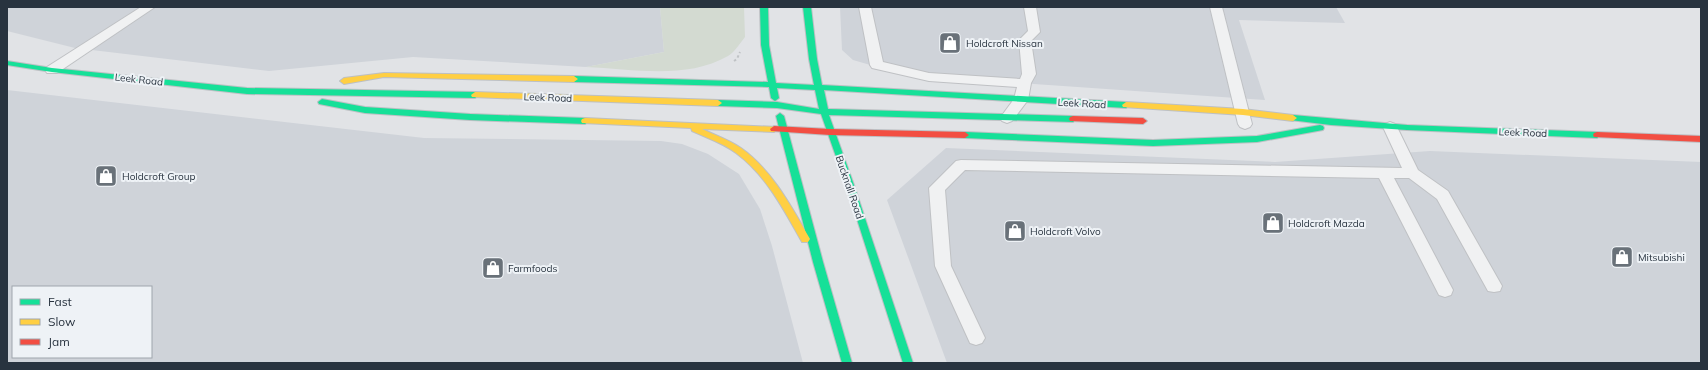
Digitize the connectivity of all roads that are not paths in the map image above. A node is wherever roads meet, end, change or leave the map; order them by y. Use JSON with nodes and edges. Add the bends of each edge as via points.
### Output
{"nodes":[{"id":1,"x":149,"y":7,"type":"edge"},
{"id":2,"x":764,"y":7,"type":"edge"},
{"id":3,"x":807,"y":7,"type":"edge"},
{"id":4,"x":865,"y":7,"type":"edge"},
{"id":5,"x":1030,"y":7,"type":"edge"},
{"id":6,"x":1216,"y":7,"type":"edge"},
{"id":7,"x":7,"y":63,"type":"edge"},
{"id":8,"x":52,"y":70,"type":"junction"},
{"id":9,"x":1024,"y":83,"type":"junction"},
{"id":10,"x":772,"y":85,"type":"junction"},
{"id":11,"x":819,"y":88,"type":"junction"},
{"id":12,"x":271,"y":92,"type":"junction"},
{"id":13,"x":1021,"y":100,"type":"junction"},
{"id":14,"x":777,"y":105,"type":"junction"},
{"id":15,"x":824,"y":112,"type":"junction"},
{"id":16,"x":1007,"y":118,"type":"junction"},
{"id":17,"x":1150,"y":121,"type":"dead end"},
{"id":18,"x":1248,"y":121,"type":"junction"},
{"id":19,"x":682,"y":124,"type":"junction"},
{"id":20,"x":1344,"y":124,"type":"junction"},
{"id":21,"x":1390,"y":127,"type":"junction"},
{"id":22,"x":784,"y":128,"type":"junction"},
{"id":23,"x":830,"y":132,"type":"junction"},
{"id":24,"x":1701,"y":138,"type":"edge"},
{"id":25,"x":1384,"y":172,"type":"junction"},
{"id":26,"x":1412,"y":172,"type":"junction"},
{"id":27,"x":818,"y":262,"type":"junction"},
{"id":28,"x":1494,"y":286,"type":"dead end"},
{"id":29,"x":1445,"y":290,"type":"dead end"},
{"id":30,"x":976,"y":338,"type":"dead end"},
{"id":31,"x":848,"y":363,"type":"edge"},
{"id":32,"x":908,"y":363,"type":"edge"}],
"edges":[{"from":1,"to":8,"type":"lane"},
{"from":2,"to":10,"type":"main road","via":[[765,45]]},
{"from":3,"to":11,"type":"main road","name":"Bucknall Road"},
{"from":4,"to":9,"type":"lane","via":[[877,65],[929,77]]},
{"from":5,"to":9,"type":"lane","via":[[1034,32],[1026,40],[1029,74]]},
{"from":6,"to":18,"type":"lane"},
{"from":7,"to":8,"type":"main road","name":"Leek Road"},
{"from":8,"to":12,"type":"main road","name":"Leek Road"},
{"from":9,"to":13,"type":"lane"},
{"from":10,"to":11,"type":"main road","name":"Leek Road"},
{"from":10,"to":12,"type":"main road","name":"Leek Road","via":[[384,75]]},
{"from":10,"to":14,"type":"main road"},
{"from":11,"to":13,"type":"main road","name":"Leek Road"},
{"from":11,"to":15,"type":"main road","name":"Bucknall Road"},
{"from":12,"to":14,"type":"main road","name":"Leek Road","via":[[364,92]]},
{"from":12,"to":19,"type":"main road","name":"Leek Road","via":[[365,110],[470,117]]},
{"from":13,"to":16,"type":"lane"},
{"from":13,"to":18,"type":"main road","name":"Leek Road"},
{"from":14,"to":15,"type":"main road","name":"Leek Road"},
{"from":14,"to":22,"type":"main road"},
{"from":15,"to":16,"type":"main road","name":"Leek Road"},
{"from":15,"to":23,"type":"main road","name":"Bucknall Road"},
{"from":16,"to":17,"type":"main road","name":"Leek Road"},
{"from":18,"to":20,"type":"main road","name":"Leek Road"},
{"from":18,"to":20,"type":"main road"},
{"from":19,"to":22,"type":"main road","name":"Leek Road"},
{"from":19,"to":27,"type":"main road","via":[[726,143],[749,159],[768,178]]},
{"from":20,"to":21,"type":"main road","name":"Leek Road"},
{"from":20,"to":23,"type":"main road","name":"Leek Road","via":[[1257,139],[1153,143]]},
{"from":21,"to":24,"type":"main road","name":"Leek Road"},
{"from":21,"to":26,"type":"lane"},
{"from":22,"to":23,"type":"main road","name":"Leek Road"},
{"from":22,"to":27,"type":"main road"},
{"from":23,"to":32,"type":"main road","name":"Bucknall Road","via":[[850,184]]},
{"from":25,"to":26,"type":"lane"},
{"from":25,"to":29,"type":"lane"},
{"from":25,"to":30,"type":"lane","via":[[961,165],[937,188],[943,266]]},
{"from":26,"to":28,"type":"lane","via":[[1442,195]]},
{"from":27,"to":31,"type":"main road"}]}
